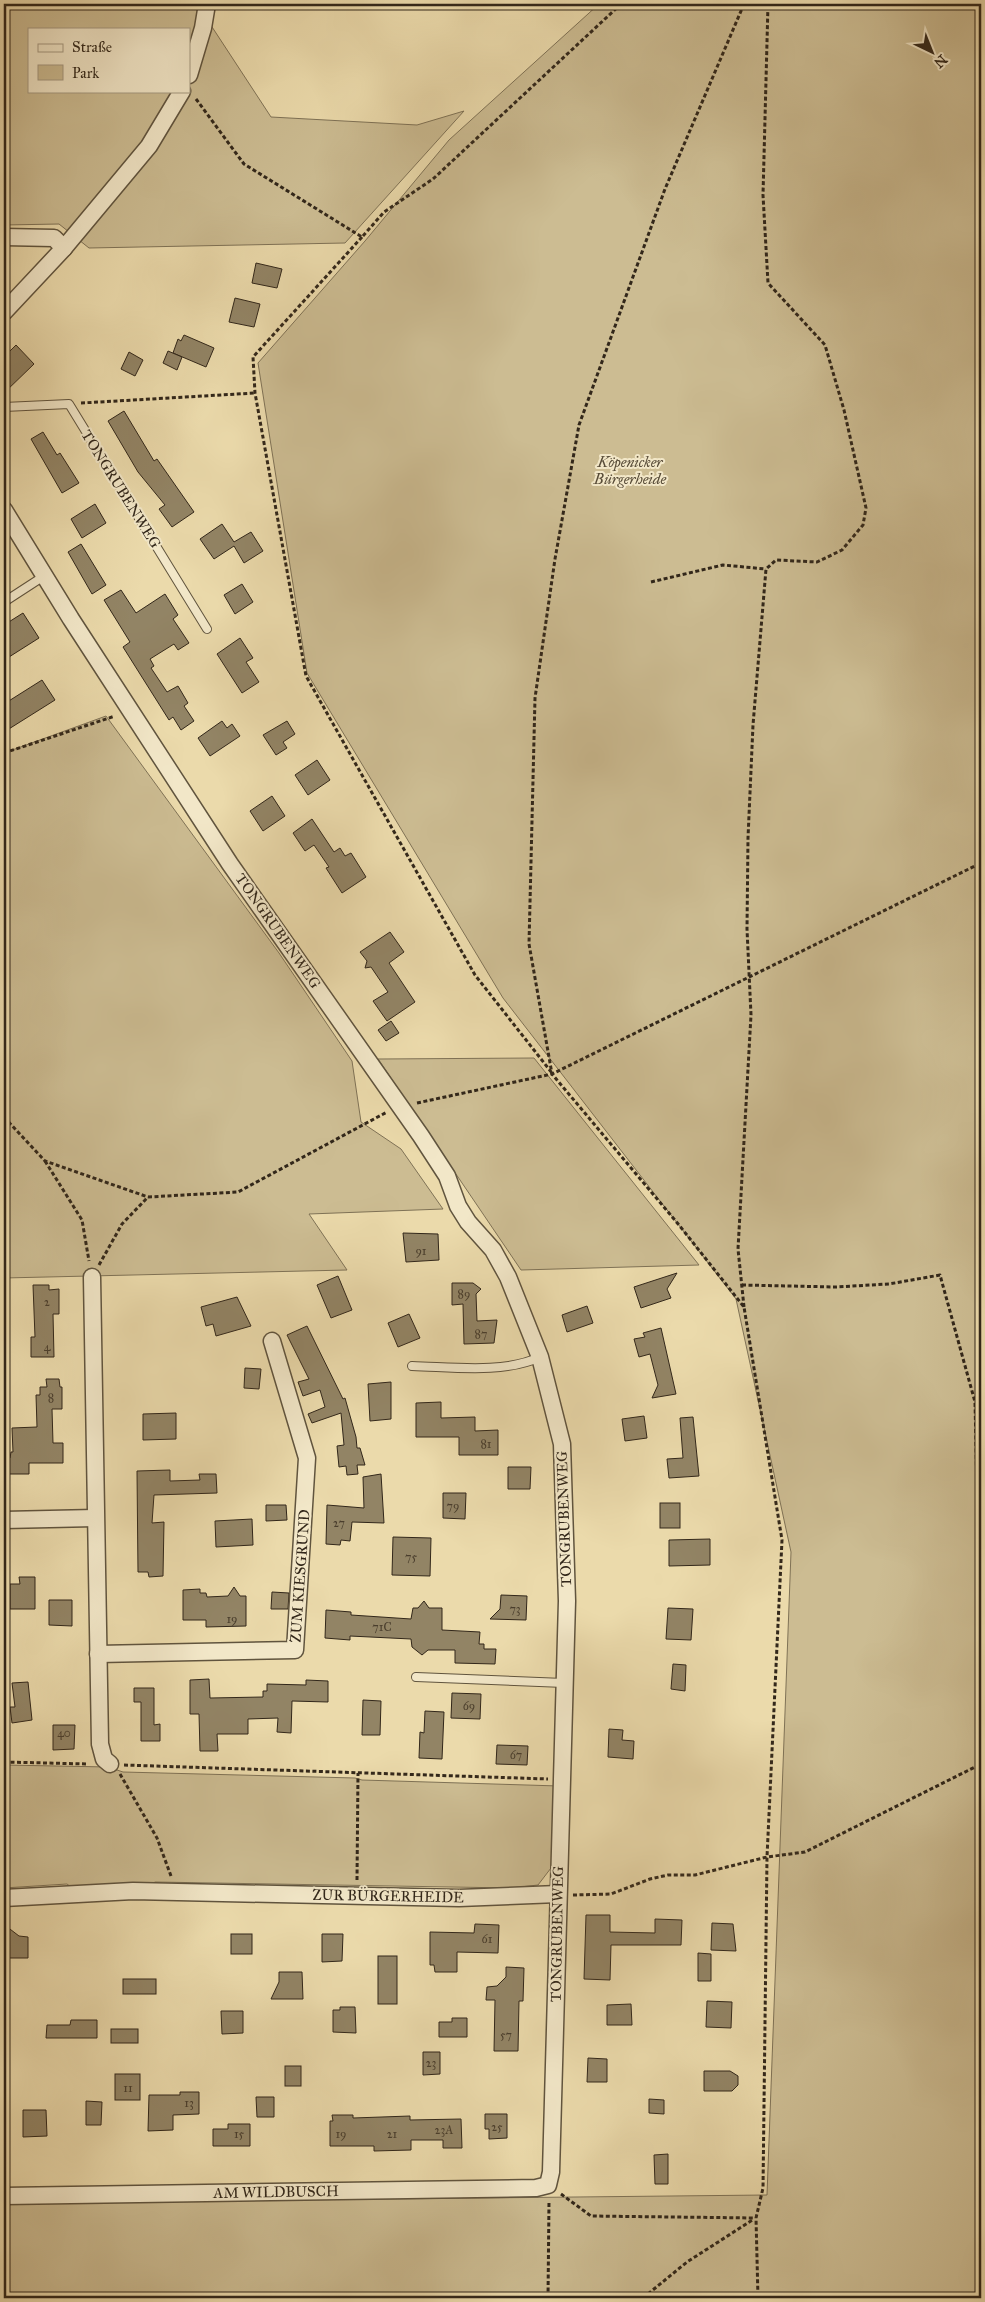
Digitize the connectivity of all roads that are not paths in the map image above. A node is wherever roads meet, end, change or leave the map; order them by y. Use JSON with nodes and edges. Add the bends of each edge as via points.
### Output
{"nodes":[{"id":1,"x":207,"y":4,"type":"edge"},
{"id":2,"x":190,"y":72,"type":"edge"},
{"id":3,"x":188,"y":94,"type":"edge"},
{"id":4,"x":4,"y":237,"type":"edge"},
{"id":5,"x":64,"y":248,"type":"junction"},
{"id":6,"x":4,"y":312,"type":"edge"},
{"id":7,"x":4,"y":407,"type":"edge"},
{"id":8,"x":4,"y":510,"type":"edge"},
{"id":9,"x":44,"y":576,"type":"junction"},
{"id":10,"x":4,"y":602,"type":"edge"},
{"id":11,"x":207,"y":629,"type":"dead end"},
{"id":12,"x":92,"y":1277,"type":"road end"},
{"id":13,"x":272,"y":1341,"type":"dead end"},
{"id":14,"x":540,"y":1357,"type":"junction"},
{"id":15,"x":412,"y":1366,"type":"dead end"},
{"id":16,"x":95,"y":1518,"type":"junction"},
{"id":17,"x":4,"y":1520,"type":"edge"},
{"id":18,"x":98,"y":1654,"type":"junction"},
{"id":19,"x":416,"y":1677,"type":"dead end"},
{"id":20,"x":564,"y":1683,"type":"junction"},
{"id":21,"x":110,"y":1764,"type":"road end"},
{"id":22,"x":558,"y":1894,"type":"junction"},
{"id":23,"x":4,"y":1898,"type":"edge"},
{"id":24,"x":548,"y":2185,"type":"joint"},
{"id":25,"x":4,"y":2196,"type":"edge"}],
"edges":[{"from":1,"to":2,"type":"street"},
{"from":3,"to":5,"type":"street"},
{"from":4,"to":5,"type":"street","via":[[54,238]]},
{"from":5,"to":6,"type":"street"},
{"from":7,"to":11,"type":"lane","name":"TONGRUBENWEG","via":[[69,404]]},
{"from":8,"to":9,"type":"street","name":"TONGRUBENWEG"},
{"from":9,"to":10,"type":"lane"},
{"from":9,"to":14,"type":"street","name":"TONGRUBENWEG","via":[[230,864],[447,1176],[468,1222],[500,1260]]},
{"from":12,"to":16,"type":"street"},
{"from":13,"to":18,"type":"street","name":"ZUM KIESGRUND","via":[[308,1458],[295,1650]]},
{"from":14,"to":15,"type":"lane","via":[[525,1364]]},
{"from":14,"to":20,"type":"street","name":"TONGRUBENWEG","via":[[560,1436],[564,1467],[567,1601]]},
{"from":16,"to":17,"type":"street"},
{"from":16,"to":18,"type":"street"},
{"from":18,"to":21,"type":"street","via":[[100,1744],[104,1759]]},
{"from":19,"to":20,"type":"lane"},
{"from":20,"to":22,"type":"street","name":"TONGRUBENWEG"},
{"from":22,"to":23,"type":"street","name":"ZUR BÜRGERHEIDE","via":[[459,1898],[170,1891]]},
{"from":22,"to":24,"type":"street","name":"TONGRUBENWEG","via":[[551,2172]]},
{"from":24,"to":25,"type":"street","name":"AM WILDBUSCH"}]}
